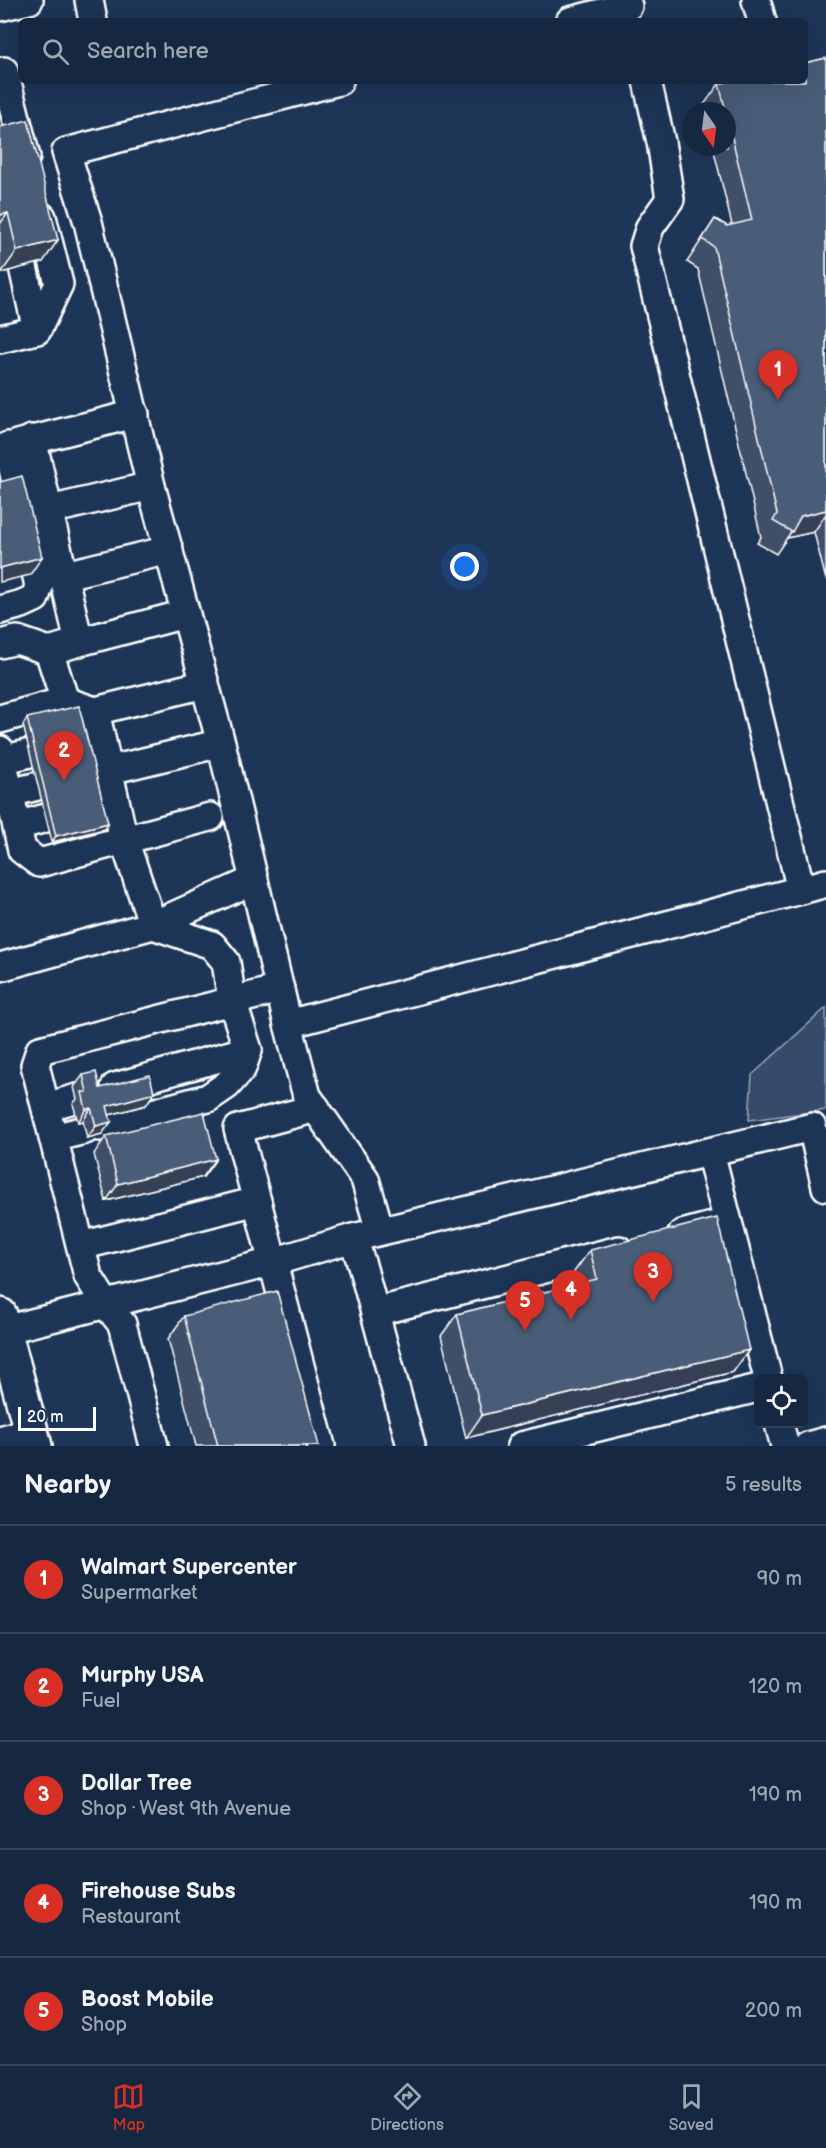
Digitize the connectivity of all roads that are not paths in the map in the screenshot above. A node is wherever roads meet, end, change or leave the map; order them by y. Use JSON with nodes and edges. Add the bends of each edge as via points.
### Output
{"nodes":[{"id":1,"x":29,"y":0,"type":"edge"},
{"id":2,"x":88,"y":0,"type":"edge"},
{"id":3,"x":756,"y":0,"type":"edge"},
{"id":4,"x":0,"y":8,"type":"edge"},
{"id":5,"x":629,"y":9,"type":"edge"},
{"id":6,"x":92,"y":18,"type":"edge"},
{"id":7,"x":585,"y":18,"type":"edge"},
{"id":8,"x":761,"y":18,"type":"edge"},
{"id":9,"x":8,"y":68,"type":"edge"},
{"id":10,"x":327,"y":84,"type":"edge"},
{"id":11,"x":648,"y":84,"type":"edge"},
{"id":12,"x":23,"y":267,"type":"edge"},
{"id":13,"x":37,"y":330,"type":"junction"},
{"id":14,"x":0,"y":339,"type":"edge"},
{"id":15,"x":135,"y":414,"type":"junction"},
{"id":16,"x":14,"y":445,"type":"edge"},
{"id":17,"x":152,"y":486,"type":"junction"},
{"id":18,"x":50,"y":510,"type":"junction"},
{"id":19,"x":169,"y":550,"type":"junction"},
{"id":20,"x":65,"y":575,"type":"junction"},
{"id":21,"x":0,"y":610,"type":"edge"},
{"id":22,"x":185,"y":614,"type":"junction"},
{"id":23,"x":79,"y":642,"type":"junction"},
{"id":24,"x":0,"y":644,"type":"edge"},
{"id":25,"x":49,"y":651,"type":"junction"},
{"id":26,"x":205,"y":684,"type":"junction"},
{"id":27,"x":65,"y":701,"type":"junction"},
{"id":28,"x":0,"y":719,"type":"edge"},
{"id":29,"x":93,"y":729,"type":"junction"},
{"id":30,"x":221,"y":742,"type":"junction"},
{"id":31,"x":30,"y":753,"type":"dead end"},
{"id":32,"x":1,"y":755,"type":"edge"},
{"id":33,"x":100,"y":772,"type":"junction"},
{"id":34,"x":38,"y":786,"type":"dead end"},
{"id":35,"x":10,"y":793,"type":"junction"},
{"id":36,"x":210,"y":817,"type":"dead end"},
{"id":37,"x":46,"y":818,"type":"dead end"},
{"id":38,"x":17,"y":826,"type":"junction"},
{"id":39,"x":124,"y":840,"type":"junction"},
{"id":40,"x":254,"y":880,"type":"junction"},
{"id":41,"x":813,"y":887,"type":"edge"},
{"id":42,"x":153,"y":924,"type":"junction"},
{"id":43,"x":0,"y":967,"type":"edge"},
{"id":44,"x":280,"y":989,"type":"junction"},
{"id":45,"x":232,"y":1001,"type":"junction"},
{"id":46,"x":288,"y":1024,"type":"junction"},
{"id":47,"x":248,"y":1050,"type":"junction"},
{"id":48,"x":46,"y":1107,"type":"junction"},
{"id":49,"x":316,"y":1108,"type":"junction"},
{"id":50,"x":53,"y":1138,"type":"junction"},
{"id":51,"x":710,"y":1152,"type":"junction"},
{"id":52,"x":826,"y":1187,"type":"edge"},
{"id":53,"x":257,"y":1201,"type":"junction"},
{"id":54,"x":727,"y":1222,"type":"junction"},
{"id":55,"x":380,"y":1231,"type":"junction"},
{"id":56,"x":353,"y":1238,"type":"junction"},
{"id":57,"x":81,"y":1246,"type":"junction"},
{"id":58,"x":273,"y":1262,"type":"junction"},
{"id":59,"x":105,"y":1303,"type":"junction"},
{"id":60,"x":375,"y":1312,"type":"junction"},
{"id":61,"x":2,"y":1323,"type":"edge"},
{"id":62,"x":767,"y":1374,"type":"edge"},
{"id":63,"x":754,"y":1389,"type":"edge"},
{"id":64,"x":780,"y":1428,"type":"edge"},
{"id":65,"x":33,"y":1439,"type":"edge"},
{"id":66,"x":0,"y":1440,"type":"edge"},
{"id":67,"x":826,"y":1441,"type":"edge"},
{"id":68,"x":154,"y":1446,"type":"edge"},
{"id":69,"x":321,"y":1446,"type":"edge"},
{"id":70,"x":411,"y":1446,"type":"edge"},
{"id":71,"x":521,"y":1446,"type":"edge"},
{"id":72,"x":785,"y":1446,"type":"edge"},
{"id":73,"x":807,"y":1446,"type":"edge"}],
"edges":[{"from":1,"to":4,"type":"street"},
{"from":2,"to":6,"type":"street"},
{"from":3,"to":8,"type":"street"},
{"from":5,"to":7,"type":"street"},
{"from":9,"to":13,"type":"street","via":[[59,284]]},
{"from":10,"to":15,"type":"street","via":[[66,152],[88,222]]},
{"from":11,"to":41,"type":"street","via":[[670,199],[650,227],[644,246]]},
{"from":12,"to":13,"type":"street"},
{"from":13,"to":14,"type":"street"},
{"from":15,"to":16,"type":"street"},
{"from":15,"to":17,"type":"street"},
{"from":16,"to":18,"type":"street"},
{"from":16,"to":21,"type":"street","via":[[39,586],[35,598]]},
{"from":17,"to":18,"type":"street"},
{"from":17,"to":19,"type":"street"},
{"from":18,"to":20,"type":"street"},
{"from":19,"to":20,"type":"street"},
{"from":19,"to":22,"type":"street"},
{"from":20,"to":23,"type":"street"},
{"from":22,"to":23,"type":"street"},
{"from":22,"to":26,"type":"street"},
{"from":23,"to":25,"type":"street"},
{"from":24,"to":25,"type":"street","via":[[16,640]]},
{"from":25,"to":27,"type":"street"},
{"from":26,"to":29,"type":"street"},
{"from":26,"to":30,"type":"street"},
{"from":27,"to":28,"type":"street"},
{"from":27,"to":29,"type":"street"},
{"from":29,"to":33,"type":"street"},
{"from":30,"to":33,"type":"street"},
{"from":30,"to":40,"type":"street"},
{"from":31,"to":32,"type":"street"},
{"from":32,"to":35,"type":"street"},
{"from":33,"to":39,"type":"street","via":[[107,804]]},
{"from":34,"to":35,"type":"street"},
{"from":35,"to":38,"type":"street"},
{"from":36,"to":39,"type":"street"},
{"from":37,"to":38,"type":"street"},
{"from":38,"to":39,"type":"street","via":[[22,850],[39,862]]},
{"from":39,"to":42,"type":"street"},
{"from":40,"to":42,"type":"street"},
{"from":40,"to":44,"type":"street"},
{"from":41,"to":46,"type":"street"},
{"from":42,"to":43,"type":"street"},
{"from":42,"to":45,"type":"street","via":[[212,945],[226,962]]},
{"from":44,"to":45,"type":"street"},
{"from":44,"to":46,"type":"street"},
{"from":45,"to":47,"type":"street"},
{"from":45,"to":48,"type":"street","via":[[40,1050],[35,1065]]},
{"from":46,"to":49,"type":"street","via":[[307,1096]]},
{"from":47,"to":48,"type":"street"},
{"from":47,"to":50,"type":"street","via":[[242,1068],[208,1098]]},
{"from":48,"to":50,"type":"street"},
{"from":49,"to":53,"type":"street","via":[[238,1129]]},
{"from":49,"to":55,"type":"street","via":[[365,1179]]},
{"from":50,"to":57,"type":"street"},
{"from":51,"to":52,"type":"street","via":[[812,1127]]},
{"from":51,"to":54,"type":"street"},
{"from":51,"to":55,"type":"street"},
{"from":53,"to":57,"type":"street"},
{"from":53,"to":58,"type":"street"},
{"from":54,"to":60,"type":"street"},
{"from":54,"to":62,"type":"street"},
{"from":55,"to":56,"type":"street"},
{"from":56,"to":58,"type":"street"},
{"from":56,"to":60,"type":"street"},
{"from":57,"to":59,"type":"street","via":[[88,1276]]},
{"from":58,"to":59,"type":"street"},
{"from":58,"to":69,"type":"street"},
{"from":59,"to":61,"type":"street"},
{"from":59,"to":68,"type":"street","via":[[122,1324]]},
{"from":60,"to":70,"type":"street"},
{"from":61,"to":65,"type":"main road"},
{"from":63,"to":71,"type":"street"},
{"from":64,"to":72,"type":"street"},
{"from":65,"to":66,"type":"street"},
{"from":67,"to":73,"type":"street"}]}
